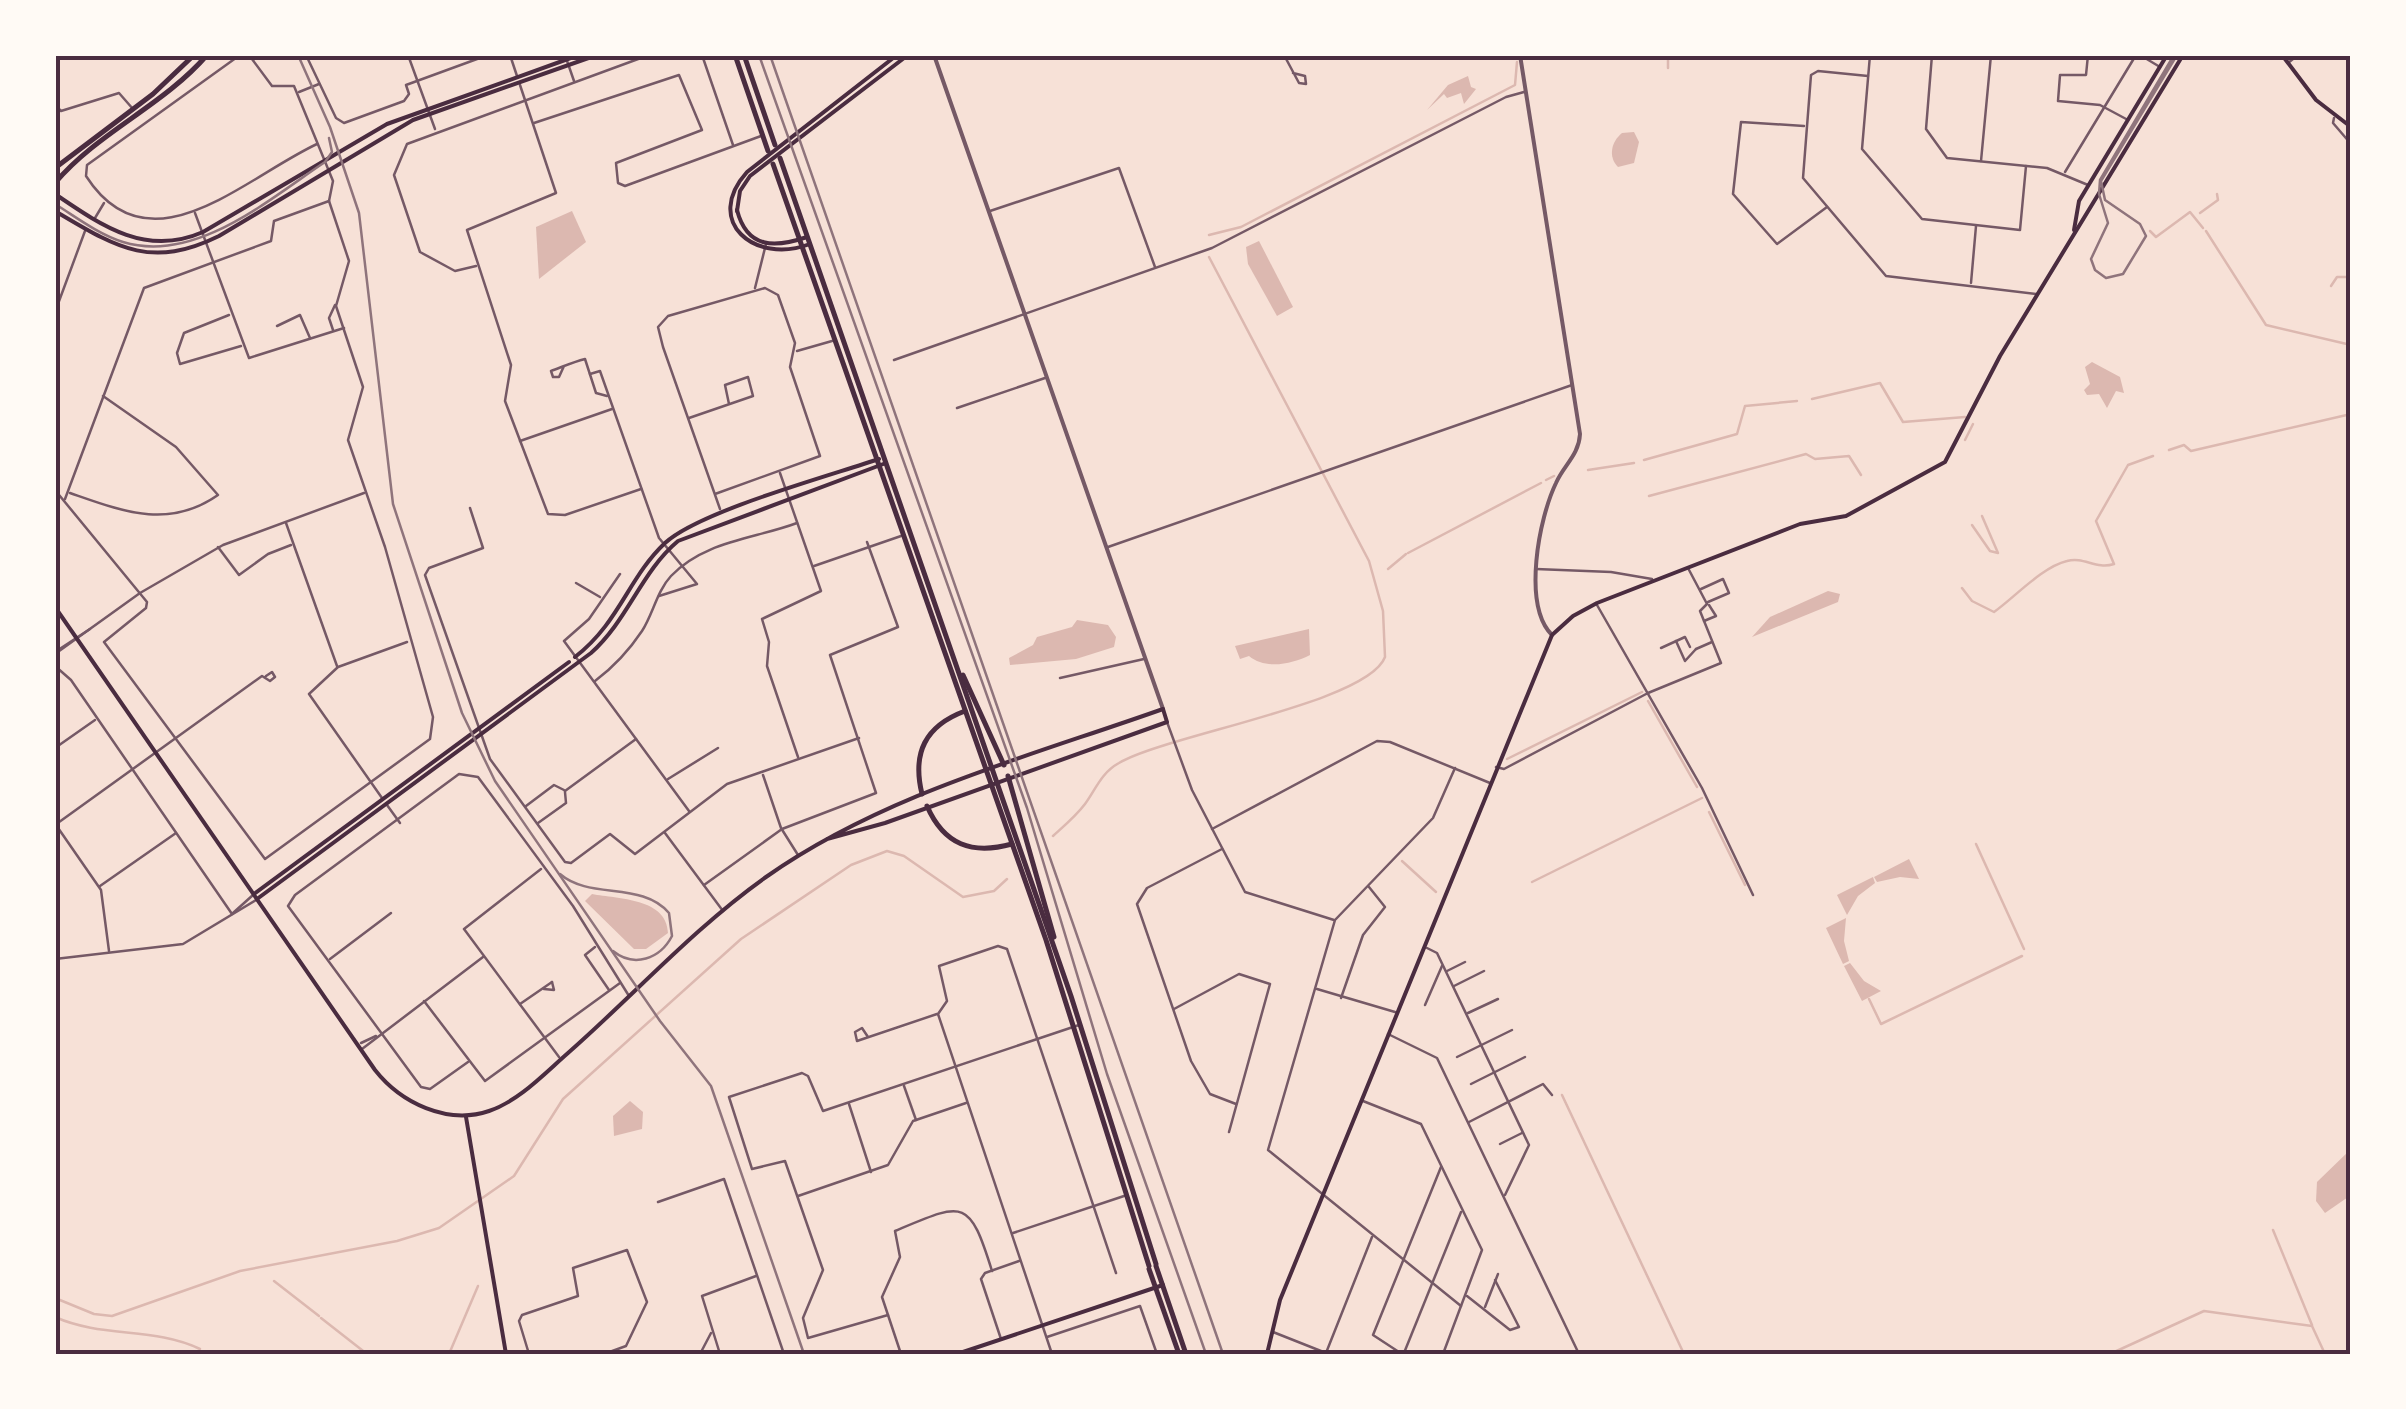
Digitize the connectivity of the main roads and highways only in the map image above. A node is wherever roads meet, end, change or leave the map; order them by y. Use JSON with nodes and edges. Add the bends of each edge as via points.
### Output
{"nodes":[{"id":1,"x":194,"y":55,"type":"edge"},
{"id":2,"x":207,"y":55,"type":"edge"},
{"id":3,"x":579,"y":55,"type":"edge"},
{"id":4,"x":597,"y":55,"type":"edge"},
{"id":5,"x":735,"y":55,"type":"edge"},
{"id":6,"x":744,"y":55,"type":"edge"},
{"id":7,"x":897,"y":55,"type":"edge"},
{"id":8,"x":908,"y":55,"type":"edge"},
{"id":9,"x":2168,"y":55,"type":"edge"},
{"id":10,"x":2183,"y":55,"type":"edge"},
{"id":11,"x":2282,"y":55,"type":"edge"},
{"id":12,"x":567,"y":60,"type":"edge"},
{"id":13,"x":848,"y":102,"type":"junction"},
{"id":14,"x":838,"y":103,"type":"junction"},
{"id":15,"x":428,"y":111,"type":"junction"},
{"id":16,"x":809,"y":128,"type":"junction"},
{"id":17,"x":2351,"y":128,"type":"edge"},
{"id":18,"x":775,"y":145,"type":"dead end"},
{"id":19,"x":768,"y":151,"type":"dead end"},
{"id":20,"x":69,"y":155,"type":"junction"},
{"id":21,"x":780,"y":158,"type":"dead end"},
{"id":22,"x":76,"y":162,"type":"junction"},
{"id":23,"x":772,"y":164,"type":"dead end"},
{"id":24,"x":55,"y":168,"type":"edge"},
{"id":25,"x":757,"y":168,"type":"junction"},
{"id":26,"x":55,"y":183,"type":"edge"},
{"id":27,"x":2088,"y":184,"type":"junction"},
{"id":28,"x":2100,"y":191,"type":"junction"},
{"id":29,"x":55,"y":194,"type":"edge"},
{"id":30,"x":733,"y":196,"type":"junction"},
{"id":31,"x":737,"y":210,"type":"junction"},
{"id":32,"x":55,"y":211,"type":"edge"},
{"id":33,"x":794,"y":212,"type":"junction"},
{"id":34,"x":2074,"y":235,"type":"junction"},
{"id":35,"x":804,"y":242,"type":"junction"},
{"id":36,"x":765,"y":247,"type":"junction"},
{"id":37,"x":880,"y":447,"type":"junction"},
{"id":38,"x":872,"y":450,"type":"junction"},
{"id":39,"x":881,"y":461,"type":"junction"},
{"id":40,"x":787,"y":495,"type":"junction"},
{"id":41,"x":667,"y":546,"type":"junction"},
{"id":42,"x":55,"y":607,"type":"edge"},
{"id":43,"x":950,"y":646,"type":"junction"},
{"id":44,"x":569,"y":662,"type":"dead end"},
{"id":45,"x":965,"y":711,"type":"junction"},
{"id":46,"x":478,"y":733,"type":"junction"},
{"id":47,"x":986,"y":762,"type":"junction"},
{"id":48,"x":1004,"y":765,"type":"junction"},
{"id":49,"x":1008,"y":776,"type":"junction"},
{"id":50,"x":996,"y":788,"type":"junction"},
{"id":51,"x":922,"y":794,"type":"junction"},
{"id":52,"x":926,"y":806,"type":"junction"},
{"id":53,"x":827,"y":839,"type":"junction"},
{"id":54,"x":1010,"y":844,"type":"junction"},
{"id":55,"x":256,"y":897,"type":"junction"},
{"id":56,"x":1071,"y":996,"type":"junction"},
{"id":57,"x":1076,"y":1026,"type":"junction"},
{"id":58,"x":466,"y":1115,"type":"junction"},
{"id":59,"x":1149,"y":1254,"type":"junction"},
{"id":60,"x":1159,"y":1286,"type":"junction"},
{"id":61,"x":506,"y":1354,"type":"edge"},
{"id":62,"x":957,"y":1354,"type":"edge"},
{"id":63,"x":1182,"y":1354,"type":"edge"},
{"id":64,"x":1266,"y":1354,"type":"edge"}],
"edges":[{"from":1,"to":20,"type":"main road"},
{"from":2,"to":22,"type":"main road","via":[[159,102]]},
{"from":3,"to":12,"type":"main road"},
{"from":4,"to":12,"type":"main road"},
{"from":5,"to":19,"type":"main road"},
{"from":6,"to":18,"type":"main road"},
{"from":7,"to":14,"type":"main road"},
{"from":8,"to":13,"type":"main road"},
{"from":9,"to":27,"type":"main road"},
{"from":10,"to":28,"type":"main road"},
{"from":11,"to":17,"type":"main road"},
{"from":12,"to":15,"type":"main road"},
{"from":13,"to":14,"type":"main road"},
{"from":13,"to":16,"type":"main road"},
{"from":14,"to":16,"type":"main road"},
{"from":15,"to":29,"type":"main road","via":[[377,128],[203,232],[153,242],[125,236]]},
{"from":15,"to":32,"type":"main road","via":[[206,242],[169,253],[118,247]]},
{"from":16,"to":25,"type":"main road"},
{"from":20,"to":22,"type":"main road"},
{"from":20,"to":24,"type":"main road"},
{"from":21,"to":33,"type":"main road"},
{"from":22,"to":26,"type":"main road"},
{"from":23,"to":33,"type":"main road"},
{"from":25,"to":30,"type":"main road","via":[[738,182]]},
{"from":25,"to":31,"type":"main road","via":[[742,186]]},
{"from":27,"to":28,"type":"main road"},
{"from":27,"to":34,"type":"main road","via":[[2078,201]]},
{"from":28,"to":34,"type":"main road"},
{"from":30,"to":31,"type":"main road"},
{"from":30,"to":36,"type":"main road","via":[[737,227]]},
{"from":31,"to":36,"type":"main road","via":[[748,234]]},
{"from":33,"to":35,"type":"main road"},
{"from":34,"to":64,"type":"main road","via":[[1939,468],[1846,516],[1800,524],[1596,603],[1552,635],[1323,1194]]},
{"from":35,"to":36,"type":"main road"},
{"from":35,"to":37,"type":"main road"},
{"from":35,"to":38,"type":"main road"},
{"from":37,"to":38,"type":"main road"},
{"from":37,"to":39,"type":"main road"},
{"from":38,"to":39,"type":"main road"},
{"from":39,"to":40,"type":"main road"},
{"from":39,"to":43,"type":"main road"},
{"from":39,"to":45,"type":"main road"},
{"from":40,"to":41,"type":"main road"},
{"from":40,"to":41,"type":"main road","via":[[685,529]]},
{"from":41,"to":46,"type":"main road","via":[[577,660]]},
{"from":42,"to":55,"type":"main road"},
{"from":43,"to":47,"type":"main road"},
{"from":43,"to":48,"type":"main road"},
{"from":44,"to":46,"type":"main road"},
{"from":45,"to":47,"type":"main road"},
{"from":45,"to":51,"type":"main road","via":[[938,724],[922,744]]},
{"from":46,"to":55,"type":"main road"},
{"from":47,"to":50,"type":"main road"},
{"from":48,"to":49,"type":"main road"},
{"from":48,"to":49,"type":"main road","via":[[1163,709],[1167,722]]},
{"from":48,"to":51,"type":"main road"},
{"from":49,"to":52,"type":"main road"},
{"from":49,"to":56,"type":"main road"},
{"from":50,"to":54,"type":"main road"},
{"from":50,"to":56,"type":"main road"},
{"from":51,"to":52,"type":"main road"},
{"from":51,"to":53,"type":"main road"},
{"from":52,"to":53,"type":"main road"},
{"from":52,"to":54,"type":"main road","via":[[958,844],[984,850]]},
{"from":53,"to":58,"type":"main road","via":[[722,911],[509,1101]]},
{"from":54,"to":57,"type":"main road"},
{"from":55,"to":58,"type":"main road","via":[[359,1048],[399,1094],[428,1109]]},
{"from":56,"to":57,"type":"main road"},
{"from":57,"to":59,"type":"main road"},
{"from":57,"to":59,"type":"main road","via":[[1125,1196]]},
{"from":58,"to":61,"type":"main road"},
{"from":59,"to":60,"type":"main road"},
{"from":60,"to":62,"type":"main road"},
{"from":60,"to":63,"type":"main road"}]}
